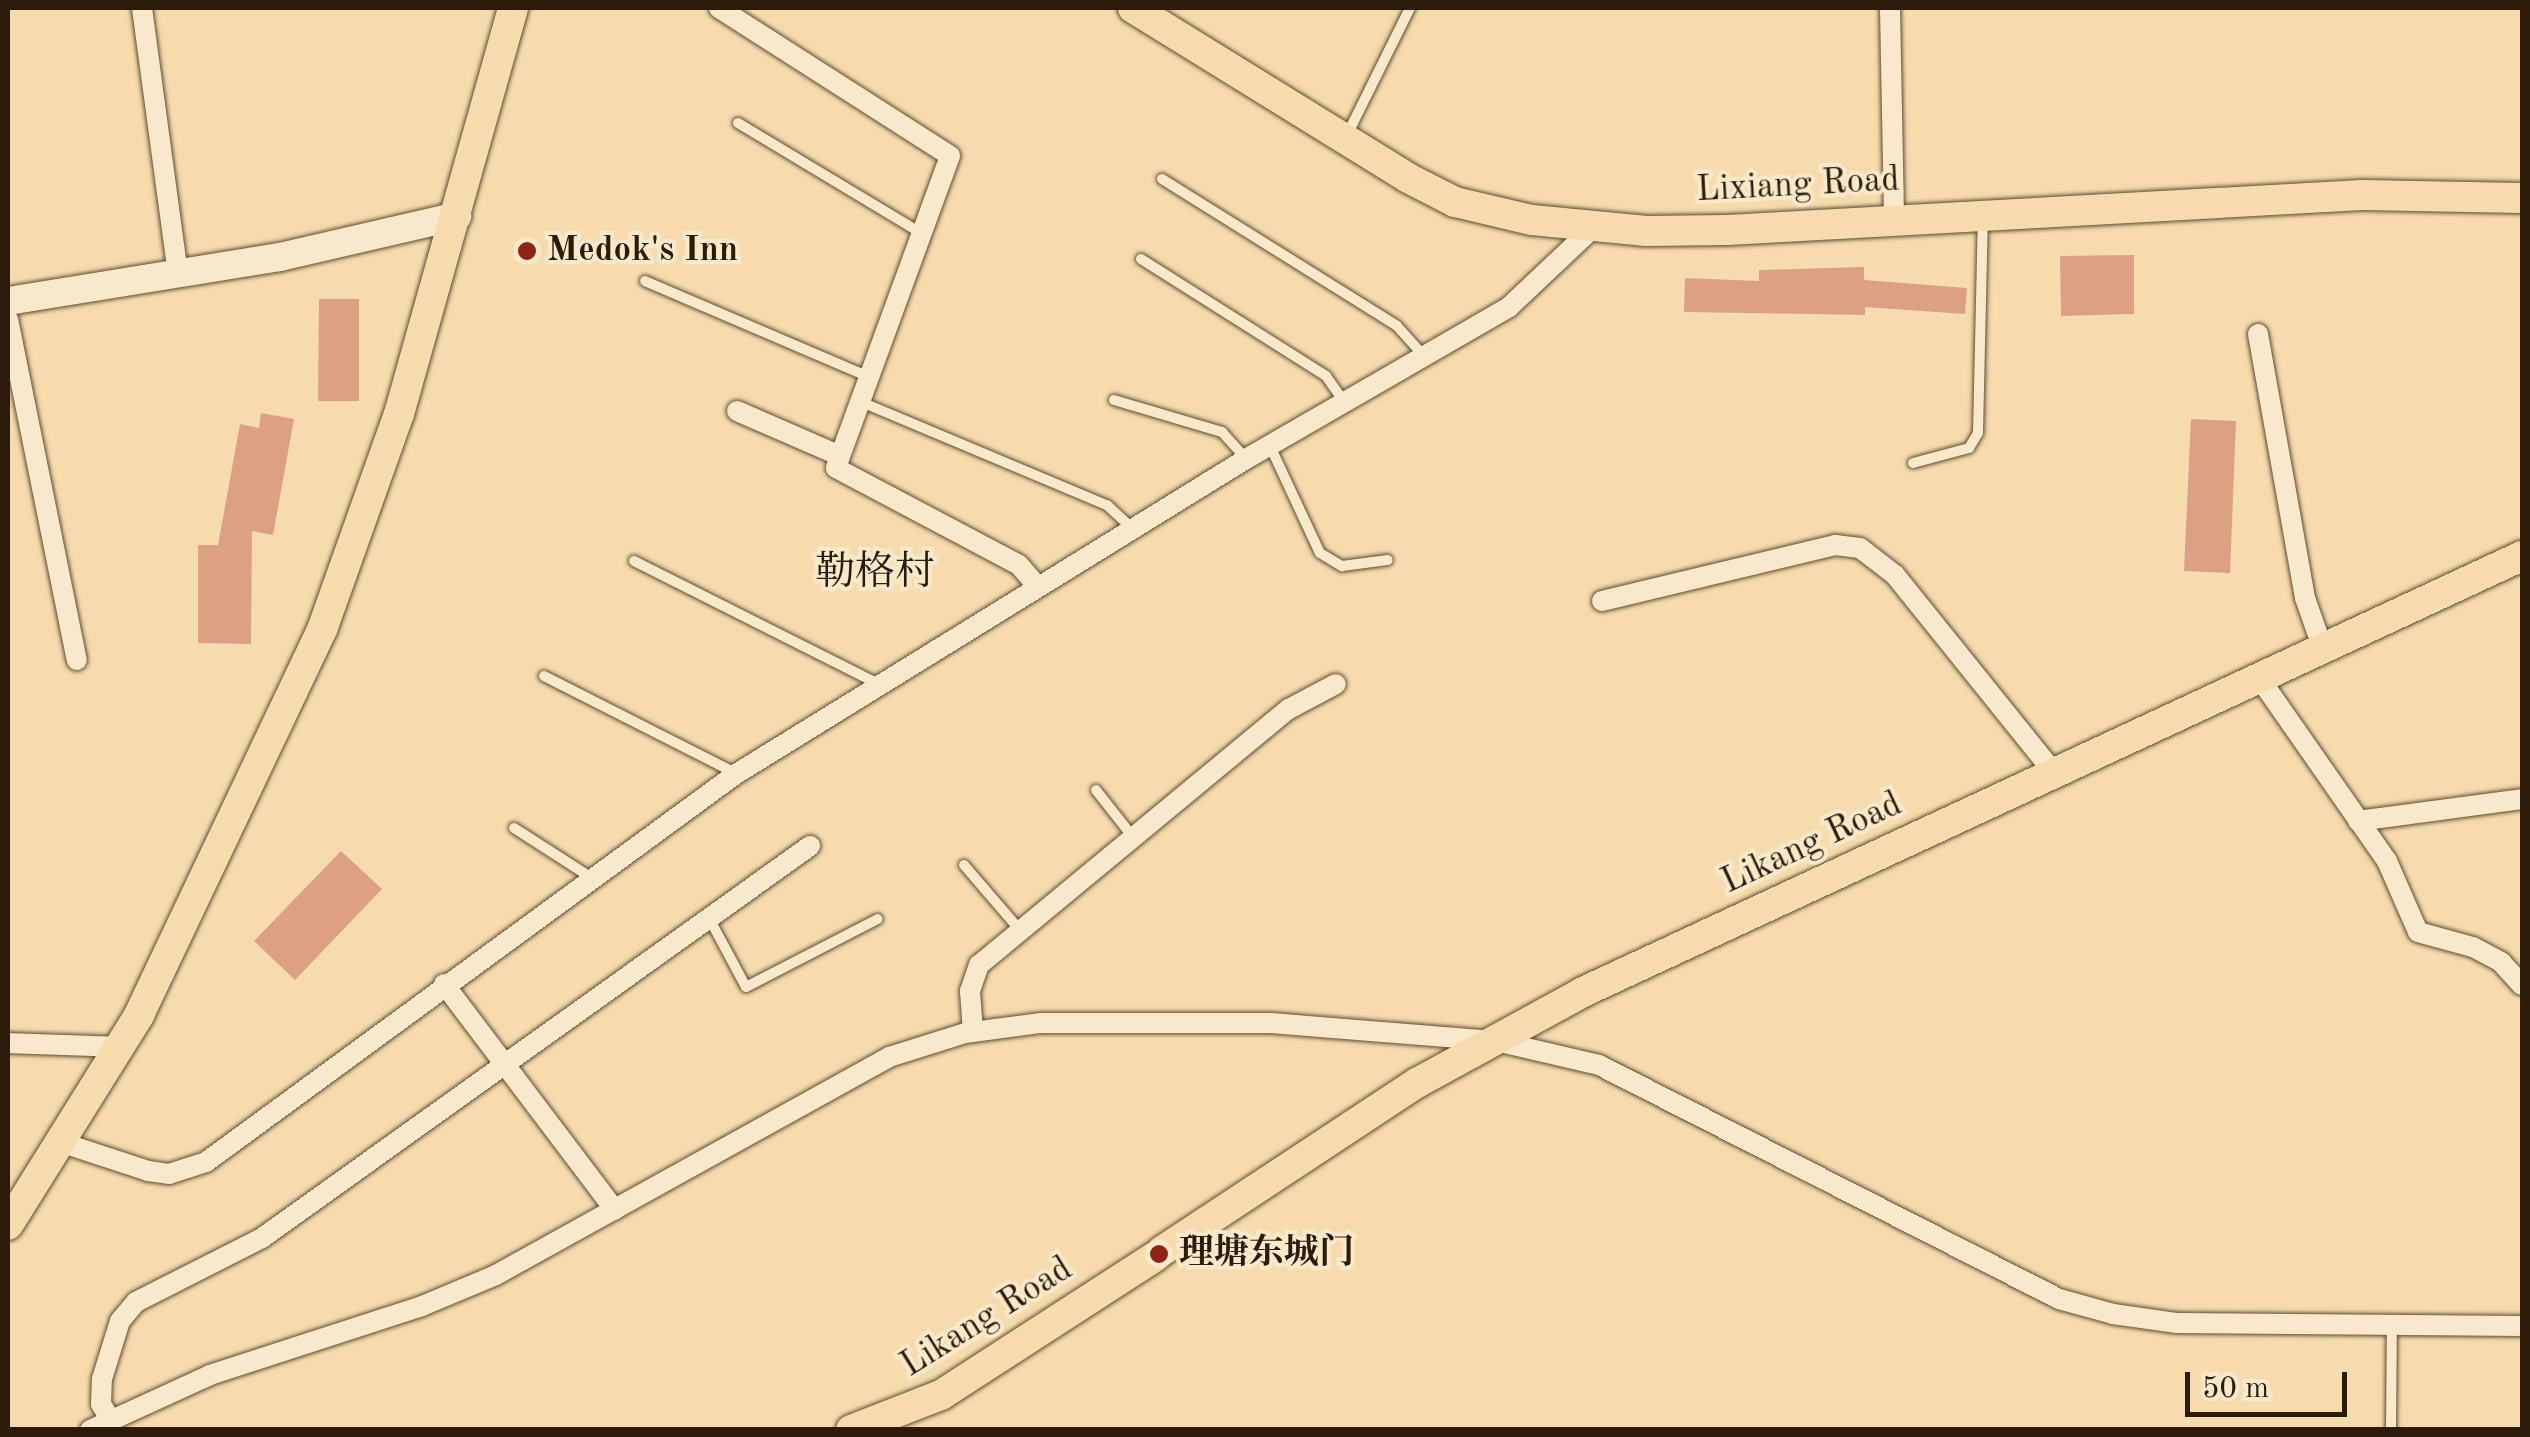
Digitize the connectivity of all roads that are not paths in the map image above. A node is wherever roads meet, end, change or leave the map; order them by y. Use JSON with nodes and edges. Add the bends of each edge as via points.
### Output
{"nodes":[{"id":1,"x":142,"y":8,"type":"edge"},
{"id":2,"x":513,"y":8,"type":"edge"},
{"id":3,"x":719,"y":8,"type":"edge"},
{"id":4,"x":1133,"y":8,"type":"edge"},
{"id":5,"x":1410,"y":8,"type":"edge"},
{"id":6,"x":1890,"y":8,"type":"edge"},
{"id":7,"x":738,"y":123,"type":"dead end"},
{"id":8,"x":1343,"y":144,"type":"junction"},
{"id":9,"x":1162,"y":180,"type":"dead end"},
{"id":10,"x":2522,"y":198,"type":"edge"},
{"id":11,"x":1983,"y":212,"type":"junction"},
{"id":12,"x":456,"y":216,"type":"junction"},
{"id":13,"x":1894,"y":219,"type":"junction"},
{"id":14,"x":1594,"y":228,"type":"junction"},
{"id":15,"x":921,"y":234,"type":"junction"},
{"id":16,"x":1141,"y":259,"type":"dead end"},
{"id":17,"x":178,"y":274,"type":"junction"},
{"id":18,"x":645,"y":282,"type":"dead end"},
{"id":19,"x":8,"y":301,"type":"edge"},
{"id":20,"x":8,"y":319,"type":"edge"},
{"id":21,"x":2258,"y":334,"type":"dead end"},
{"id":22,"x":1424,"y":356,"type":"junction"},
{"id":23,"x":868,"y":376,"type":"junction"},
{"id":24,"x":1114,"y":400,"type":"dead end"},
{"id":25,"x":858,"y":401,"type":"junction"},
{"id":26,"x":1344,"y":402,"type":"junction"},
{"id":27,"x":737,"y":410,"type":"dead end"},
{"id":28,"x":1270,"y":445,"type":"junction"},
{"id":29,"x":838,"y":454,"type":"junction"},
{"id":30,"x":1246,"y":459,"type":"junction"},
{"id":31,"x":1913,"y":462,"type":"dead end"},
{"id":32,"x":1132,"y":528,"type":"junction"},
{"id":33,"x":2522,"y":556,"type":"edge"},
{"id":34,"x":1388,"y":560,"type":"dead end"},
{"id":35,"x":634,"y":562,"type":"dead end"},
{"id":36,"x":1037,"y":586,"type":"junction"},
{"id":37,"x":1602,"y":601,"type":"dead end"},
{"id":38,"x":2322,"y":649,"type":"junction"},
{"id":39,"x":77,"y":660,"type":"dead end"},
{"id":40,"x":544,"y":676,"type":"dead end"},
{"id":41,"x":2260,"y":679,"type":"junction"},
{"id":42,"x":878,"y":683,"type":"junction"},
{"id":43,"x":1336,"y":684,"type":"dead end"},
{"id":44,"x":2054,"y":773,"type":"junction"},
{"id":45,"x":736,"y":774,"type":"junction"},
{"id":46,"x":1096,"y":790,"type":"dead end"},
{"id":47,"x":2522,"y":799,"type":"edge"},
{"id":48,"x":2358,"y":821,"type":"junction"},
{"id":49,"x":514,"y":828,"type":"dead end"},
{"id":50,"x":1133,"y":838,"type":"junction"},
{"id":51,"x":810,"y":846,"type":"dead end"},
{"id":52,"x":964,"y":866,"type":"dead end"},
{"id":53,"x":592,"y":878,"type":"junction"},
{"id":54,"x":709,"y":918,"type":"junction"},
{"id":55,"x":878,"y":919,"type":"dead end"},
{"id":56,"x":1021,"y":930,"type":"junction"},
{"id":57,"x":444,"y":984,"type":"junction"},
{"id":58,"x":2522,"y":984,"type":"edge"},
{"id":59,"x":973,"y":1032,"type":"junction"},
{"id":60,"x":1496,"y":1040,"type":"junction"},
{"id":61,"x":8,"y":1043,"type":"edge"},
{"id":62,"x":120,"y":1048,"type":"junction"},
{"id":63,"x":503,"y":1062,"type":"junction"},
{"id":64,"x":60,"y":1142,"type":"junction"},
{"id":65,"x":615,"y":1210,"type":"junction"},
{"id":66,"x":8,"y":1225,"type":"edge"},
{"id":67,"x":2392,"y":1326,"type":"junction"},
{"id":68,"x":2522,"y":1326,"type":"edge"},
{"id":69,"x":110,"y":1419,"type":"junction"},
{"id":70,"x":898,"y":1423,"type":"edge"},
{"id":71,"x":90,"y":1430,"type":"edge"},
{"id":72,"x":851,"y":1430,"type":"edge"},
{"id":73,"x":2390,"y":1430,"type":"edge"}],
"edges":[{"from":1,"to":17,"type":"street"},
{"from":2,"to":12,"type":"main road"},
{"from":3,"to":15,"type":"street","via":[[950,156]]},
{"from":4,"to":8,"type":"main road","name":"Lixiang Road"},
{"from":5,"to":8,"type":"lane"},
{"from":6,"to":13,"type":"street"},
{"from":7,"to":15,"type":"lane"},
{"from":8,"to":14,"type":"main road","name":"Lixiang Road","via":[[1456,202]]},
{"from":9,"to":22,"type":"lane","via":[[1397,326]]},
{"from":10,"to":11,"type":"main road","name":"Lixiang Road","via":[[2362,195]]},
{"from":11,"to":13,"type":"main road","name":"Lixiang Road"},
{"from":11,"to":31,"type":"lane","via":[[1978,433],[1969,448]]},
{"from":12,"to":17,"type":"street","via":[[280,258]]},
{"from":12,"to":62,"type":"main road","via":[[399,414],[323,626],[237,818]]},
{"from":13,"to":14,"type":"main road","name":"Lixiang Road","via":[[1728,230]]},
{"from":14,"to":22,"type":"street","via":[[1531,292]]},
{"from":15,"to":23,"type":"street"},
{"from":16,"to":26,"type":"lane","via":[[1326,376]]},
{"from":17,"to":19,"type":"street"},
{"from":18,"to":23,"type":"lane"},
{"from":20,"to":39,"type":"street"},
{"from":21,"to":38,"type":"street","via":[[2305,598]]},
{"from":22,"to":26,"type":"street"},
{"from":23,"to":25,"type":"street"},
{"from":24,"to":30,"type":"lane","via":[[1222,432]]},
{"from":25,"to":29,"type":"street"},
{"from":25,"to":32,"type":"lane","via":[[1106,505]]},
{"from":26,"to":28,"type":"street"},
{"from":27,"to":29,"type":"street"},
{"from":28,"to":30,"type":"street"},
{"from":28,"to":34,"type":"lane","via":[[1320,553],[1342,566]]},
{"from":29,"to":36,"type":"street","via":[[842,476],[1019,565]]},
{"from":30,"to":32,"type":"street"},
{"from":32,"to":36,"type":"street"},
{"from":33,"to":38,"type":"main road","name":"Likang Road"},
{"from":35,"to":42,"type":"lane"},
{"from":36,"to":42,"type":"street"},
{"from":37,"to":44,"type":"street","via":[[1835,546],[1860,548],[1895,575]]},
{"from":38,"to":41,"type":"main road","name":"Likang Road"},
{"from":40,"to":45,"type":"lane"},
{"from":41,"to":44,"type":"main road","name":"Likang Road"},
{"from":41,"to":48,"type":"street"},
{"from":42,"to":45,"type":"street"},
{"from":43,"to":50,"type":"street","via":[[1289,709]]},
{"from":44,"to":60,"type":"main road","name":"Likang Road","via":[[1583,992]]},
{"from":45,"to":53,"type":"street"},
{"from":46,"to":50,"type":"lane"},
{"from":47,"to":48,"type":"street"},
{"from":48,"to":58,"type":"street","via":[[2387,861],[2418,932],[2473,947]]},
{"from":49,"to":53,"type":"lane"},
{"from":50,"to":56,"type":"street"},
{"from":51,"to":54,"type":"street"},
{"from":52,"to":56,"type":"lane"},
{"from":53,"to":57,"type":"street"},
{"from":54,"to":55,"type":"lane","via":[[746,987]]},
{"from":54,"to":63,"type":"street"},
{"from":56,"to":59,"type":"street","via":[[972,975]]},
{"from":57,"to":63,"type":"street"},
{"from":57,"to":64,"type":"street","via":[[188,1170],[148,1171]]},
{"from":59,"to":60,"type":"street","via":[[1041,1023],[1179,1022]]},
{"from":59,"to":65,"type":"street","via":[[889,1057]]},
{"from":60,"to":67,"type":"street","via":[[1599,1066],[2060,1299],[2176,1323]]},
{"from":60,"to":70,"type":"main road","name":"Likang Road","via":[[1418,1083]]},
{"from":61,"to":62,"type":"street"},
{"from":62,"to":64,"type":"main road"},
{"from":63,"to":65,"type":"street"},
{"from":63,"to":69,"type":"street","via":[[262,1238],[136,1302],[120,1320],[102,1379],[101,1404]]},
{"from":64,"to":66,"type":"main road"},
{"from":65,"to":69,"type":"street","via":[[453,1294],[210,1375]]},
{"from":67,"to":68,"type":"street"},
{"from":67,"to":73,"type":"lane"},
{"from":69,"to":71,"type":"street"},
{"from":70,"to":72,"type":"main road","name":"Likang Road"}]}
